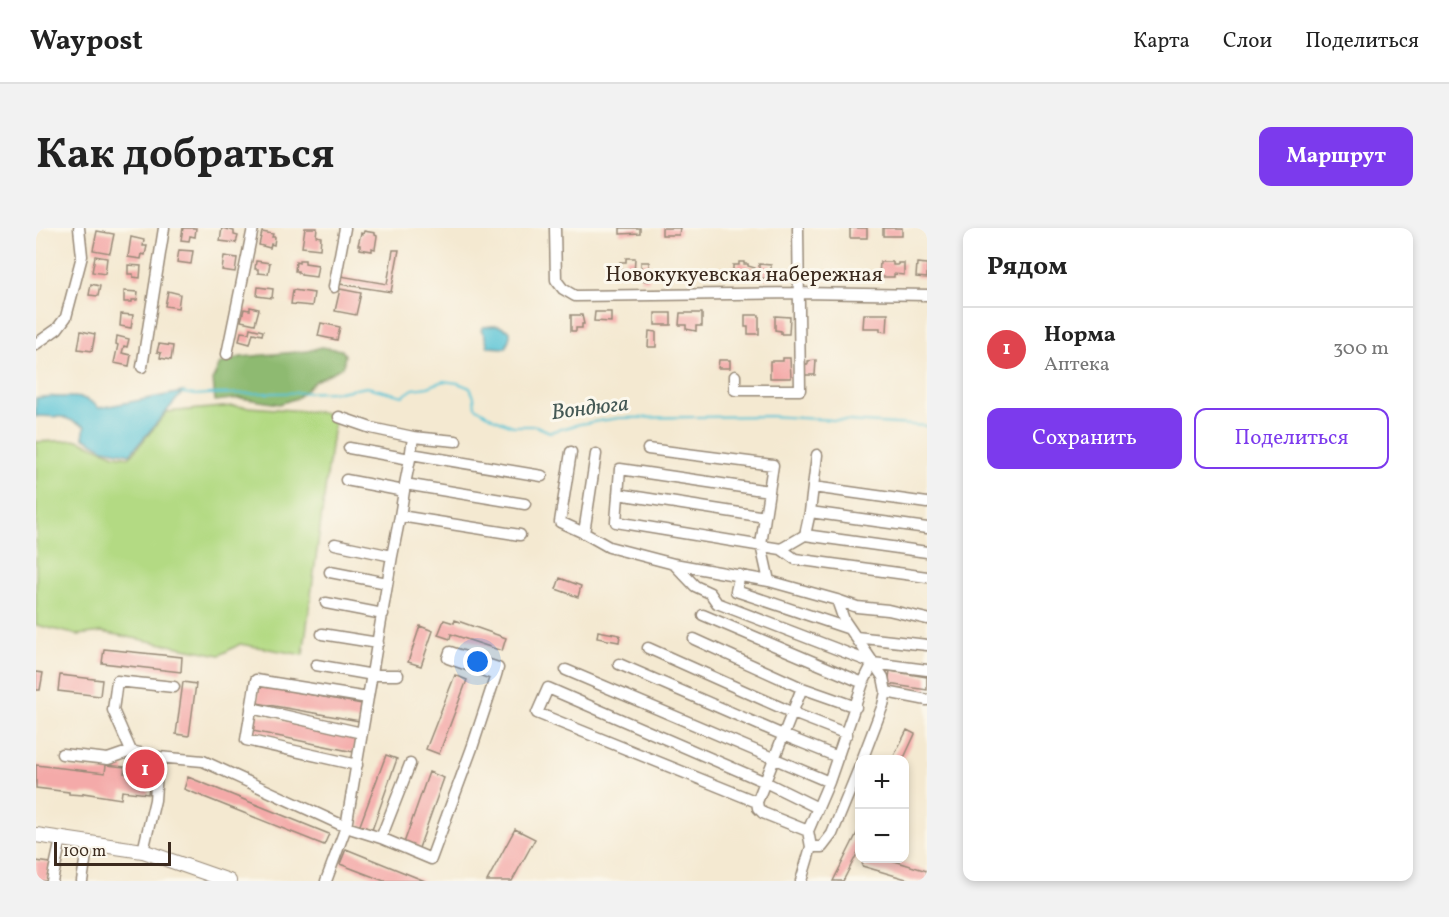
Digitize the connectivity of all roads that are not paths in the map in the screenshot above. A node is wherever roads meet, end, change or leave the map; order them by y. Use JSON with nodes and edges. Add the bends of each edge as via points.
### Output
{"nodes":[{"id":1,"x":79,"y":228,"type":"edge"},
{"id":2,"x":164,"y":228,"type":"edge"},
{"id":3,"x":253,"y":228,"type":"edge"},
{"id":4,"x":345,"y":228,"type":"edge"},
{"id":5,"x":555,"y":228,"type":"edge"},
{"id":6,"x":798,"y":228,"type":"edge"},
{"id":7,"x":333,"y":287,"type":"dead end"},
{"id":8,"x":800,"y":293,"type":"junction"},
{"id":9,"x":927,"y":295,"type":"edge"},
{"id":10,"x":36,"y":344,"type":"edge"},
{"id":11,"x":228,"y":354,"type":"dead end"},
{"id":12,"x":142,"y":367,"type":"dead end"},
{"id":13,"x":735,"y":376,"type":"dead end"},
{"id":14,"x":339,"y":417,"type":"dead end"},
{"id":15,"x":413,"y":437,"type":"junction"},
{"id":16,"x":456,"y":441,"type":"dead end"},
{"id":17,"x":349,"y":448,"type":"dead end"},
{"id":18,"x":648,"y":449,"type":"dead end"},
{"id":19,"x":571,"y":452,"type":"dead end"},
{"id":20,"x":596,"y":454,"type":"dead end"},
{"id":21,"x":817,"y":455,"type":"dead end"},
{"id":22,"x":410,"y":457,"type":"junction"},
{"id":23,"x":542,"y":476,"type":"dead end"},
{"id":24,"x":345,"y":480,"type":"dead end"},
{"id":25,"x":813,"y":487,"type":"junction"},
{"id":26,"x":405,"y":488,"type":"junction"},
{"id":27,"x":769,"y":491,"type":"junction"},
{"id":28,"x":618,"y":494,"type":"junction"},
{"id":29,"x":927,"y":503,"type":"edge"},
{"id":30,"x":525,"y":504,"type":"dead end"},
{"id":31,"x":810,"y":512,"type":"junction"},
{"id":32,"x":400,"y":516,"type":"junction"},
{"id":33,"x":765,"y":517,"type":"junction"},
{"id":34,"x":927,"y":528,"type":"edge"},
{"id":35,"x":584,"y":533,"type":"junction"},
{"id":36,"x":520,"y":535,"type":"dead end"},
{"id":37,"x":805,"y":535,"type":"junction"},
{"id":38,"x":335,"y":544,"type":"dead end"},
{"id":39,"x":761,"y":545,"type":"junction"},
{"id":40,"x":781,"y":549,"type":"junction"},
{"id":41,"x":927,"y":552,"type":"edge"},
{"id":42,"x":392,"y":556,"type":"junction"},
{"id":43,"x":674,"y":564,"type":"junction"},
{"id":44,"x":330,"y":572,"type":"dead end"},
{"id":45,"x":740,"y":575,"type":"junction"},
{"id":46,"x":927,"y":577,"type":"edge"},
{"id":47,"x":769,"y":581,"type":"junction"},
{"id":48,"x":387,"y":583,"type":"junction"},
{"id":49,"x":837,"y":600,"type":"junction"},
{"id":50,"x":326,"y":603,"type":"dead end"},
{"id":51,"x":382,"y":614,"type":"junction"},
{"id":52,"x":703,"y":615,"type":"dead end"},
{"id":53,"x":927,"y":619,"type":"edge"},
{"id":54,"x":853,"y":633,"type":"junction"},
{"id":55,"x":322,"y":634,"type":"dead end"},
{"id":56,"x":694,"y":639,"type":"dead end"},
{"id":57,"x":378,"y":643,"type":"junction"},
{"id":58,"x":927,"y":645,"type":"edge"},
{"id":59,"x":648,"y":648,"type":"dead end"},
{"id":60,"x":873,"y":663,"type":"junction"},
{"id":61,"x":619,"y":664,"type":"dead end"},
{"id":62,"x":316,"y":665,"type":"dead end"},
{"id":63,"x":566,"y":670,"type":"dead end"},
{"id":64,"x":927,"y":670,"type":"edge"},
{"id":65,"x":373,"y":675,"type":"junction"},
{"id":66,"x":398,"y":675,"type":"dead end"},
{"id":67,"x":496,"y":675,"type":"dead end"},
{"id":68,"x":863,"y":684,"type":"junction"},
{"id":69,"x":174,"y":687,"type":"dead end"},
{"id":70,"x":802,"y":688,"type":"junction"},
{"id":71,"x":886,"y":692,"type":"junction"},
{"id":72,"x":368,"y":698,"type":"junction"},
{"id":73,"x":927,"y":700,"type":"edge"},
{"id":74,"x":856,"y":707,"type":"junction"},
{"id":75,"x":251,"y":708,"type":"junction"},
{"id":76,"x":793,"y":713,"type":"junction"},
{"id":77,"x":362,"y":733,"type":"junction"},
{"id":78,"x":847,"y":734,"type":"junction"},
{"id":79,"x":783,"y":735,"type":"junction"},
{"id":80,"x":131,"y":751,"type":"junction"},
{"id":81,"x":62,"y":754,"type":"dead end"},
{"id":82,"x":864,"y":755,"type":"edge"},
{"id":83,"x":158,"y":756,"type":"junction"},
{"id":84,"x":838,"y":757,"type":"junction"},
{"id":85,"x":773,"y":760,"type":"junction"},
{"id":86,"x":410,"y":764,"type":"dead end"},
{"id":87,"x":357,"y":765,"type":"junction"},
{"id":88,"x":855,"y":778,"type":"edge"},
{"id":89,"x":765,"y":782,"type":"junction"},
{"id":90,"x":829,"y":782,"type":"junction"},
{"id":91,"x":757,"y":802,"type":"junction"},
{"id":92,"x":818,"y":808,"type":"junction"},
{"id":93,"x":346,"y":827,"type":"junction"},
{"id":94,"x":808,"y":831,"type":"junction"},
{"id":95,"x":36,"y":835,"type":"edge"},
{"id":96,"x":61,"y":838,"type":"junction"},
{"id":97,"x":381,"y":838,"type":"junction"},
{"id":98,"x":88,"y":842,"type":"junction"},
{"id":99,"x":811,"y":846,"type":"junction"},
{"id":100,"x":143,"y":851,"type":"junction"},
{"id":101,"x":224,"y":880,"type":"edge"},
{"id":102,"x":52,"y":881,"type":"edge"},
{"id":103,"x":82,"y":881,"type":"edge"},
{"id":104,"x":326,"y":881,"type":"edge"},
{"id":105,"x":801,"y":881,"type":"edge"}],
"edges":[{"from":1,"to":10,"type":"street","via":[[82,256],[66,317]]},
{"from":2,"to":12,"type":"street"},
{"from":3,"to":11,"type":"street"},
{"from":4,"to":7,"type":"street"},
{"from":5,"to":8,"type":"street","name":"Новокукуевская набережная","via":[[556,280],[575,296]]},
{"from":6,"to":8,"type":"street"},
{"from":8,"to":9,"type":"street","name":"Новокукуевская набережная"},
{"from":8,"to":13,"type":"street","via":[[800,390],[735,390]]},
{"from":14,"to":15,"type":"street"},
{"from":15,"to":16,"type":"street"},
{"from":15,"to":22,"type":"street"},
{"from":17,"to":22,"type":"street"},
{"from":18,"to":27,"type":"street","via":[[773,465]]},
{"from":19,"to":35,"type":"street","via":[[560,522]]},
{"from":20,"to":35,"type":"street"},
{"from":21,"to":25,"type":"street"},
{"from":22,"to":23,"type":"street"},
{"from":22,"to":26,"type":"street"},
{"from":24,"to":26,"type":"street"},
{"from":25,"to":29,"type":"street"},
{"from":25,"to":31,"type":"street"},
{"from":26,"to":30,"type":"street"},
{"from":26,"to":32,"type":"street"},
{"from":27,"to":28,"type":"street","via":[[620,469]]},
{"from":27,"to":33,"type":"street"},
{"from":28,"to":33,"type":"street"},
{"from":28,"to":39,"type":"street","via":[[616,522]]},
{"from":31,"to":34,"type":"street"},
{"from":31,"to":37,"type":"street"},
{"from":32,"to":36,"type":"street"},
{"from":32,"to":42,"type":"street"},
{"from":33,"to":39,"type":"street"},
{"from":35,"to":43,"type":"street","via":[[609,547]]},
{"from":37,"to":40,"type":"street"},
{"from":37,"to":41,"type":"street"},
{"from":38,"to":42,"type":"street"},
{"from":39,"to":40,"type":"street"},
{"from":39,"to":47,"type":"street"},
{"from":40,"to":46,"type":"street","via":[[795,559]]},
{"from":42,"to":48,"type":"street"},
{"from":43,"to":45,"type":"street"},
{"from":43,"to":60,"type":"street","via":[[717,603]]},
{"from":44,"to":48,"type":"street"},
{"from":45,"to":47,"type":"street"},
{"from":45,"to":54,"type":"street","via":[[735,591]]},
{"from":47,"to":49,"type":"street"},
{"from":48,"to":51,"type":"street"},
{"from":49,"to":53,"type":"street"},
{"from":49,"to":54,"type":"street"},
{"from":50,"to":51,"type":"street"},
{"from":51,"to":57,"type":"street"},
{"from":52,"to":68,"type":"street"},
{"from":54,"to":58,"type":"street"},
{"from":54,"to":60,"type":"street"},
{"from":55,"to":57,"type":"street"},
{"from":56,"to":70,"type":"street"},
{"from":57,"to":65,"type":"street"},
{"from":59,"to":76,"type":"street"},
{"from":60,"to":64,"type":"street"},
{"from":60,"to":68,"type":"street"},
{"from":60,"to":71,"type":"street","via":[[883,677]]},
{"from":61,"to":79,"type":"street"},
{"from":62,"to":65,"type":"street"},
{"from":63,"to":85,"type":"street"},
{"from":65,"to":66,"type":"street"},
{"from":65,"to":72,"type":"street"},
{"from":67,"to":97,"type":"street","via":[[431,859]]},
{"from":68,"to":74,"type":"street"},
{"from":69,"to":80,"type":"street","via":[[117,681],[113,710]]},
{"from":70,"to":74,"type":"street"},
{"from":70,"to":76,"type":"street"},
{"from":71,"to":73,"type":"street"},
{"from":71,"to":82,"type":"street"},
{"from":72,"to":75,"type":"street","via":[[256,680]]},
{"from":72,"to":77,"type":"street"},
{"from":74,"to":78,"type":"street"},
{"from":75,"to":77,"type":"street"},
{"from":75,"to":87,"type":"street","via":[[246,740]]},
{"from":76,"to":78,"type":"street"},
{"from":76,"to":79,"type":"street"},
{"from":77,"to":87,"type":"street"},
{"from":78,"to":84,"type":"street"},
{"from":79,"to":84,"type":"street"},
{"from":79,"to":85,"type":"street"},
{"from":80,"to":81,"type":"street","via":[[108,759]]},
{"from":80,"to":83,"type":"street"},
{"from":83,"to":93,"type":"street","via":[[203,761]]},
{"from":83,"to":100,"type":"street"},
{"from":84,"to":90,"type":"street"},
{"from":85,"to":89,"type":"street"},
{"from":85,"to":90,"type":"street"},
{"from":86,"to":97,"type":"street"},
{"from":87,"to":93,"type":"street"},
{"from":88,"to":99,"type":"street","via":[[832,834],[822,847]]},
{"from":89,"to":91,"type":"street"},
{"from":89,"to":91,"type":"street","via":[[548,688],[537,713]]},
{"from":89,"to":92,"type":"street"},
{"from":90,"to":92,"type":"street"},
{"from":91,"to":94,"type":"street","via":[[763,813]]},
{"from":92,"to":94,"type":"street"},
{"from":93,"to":97,"type":"street"},
{"from":93,"to":104,"type":"street"},
{"from":94,"to":99,"type":"street"},
{"from":95,"to":96,"type":"main road"},
{"from":96,"to":98,"type":"main road"},
{"from":96,"to":102,"type":"street"},
{"from":98,"to":100,"type":"main road"},
{"from":98,"to":103,"type":"street"},
{"from":99,"to":105,"type":"street"},
{"from":100,"to":101,"type":"main road"}]}
